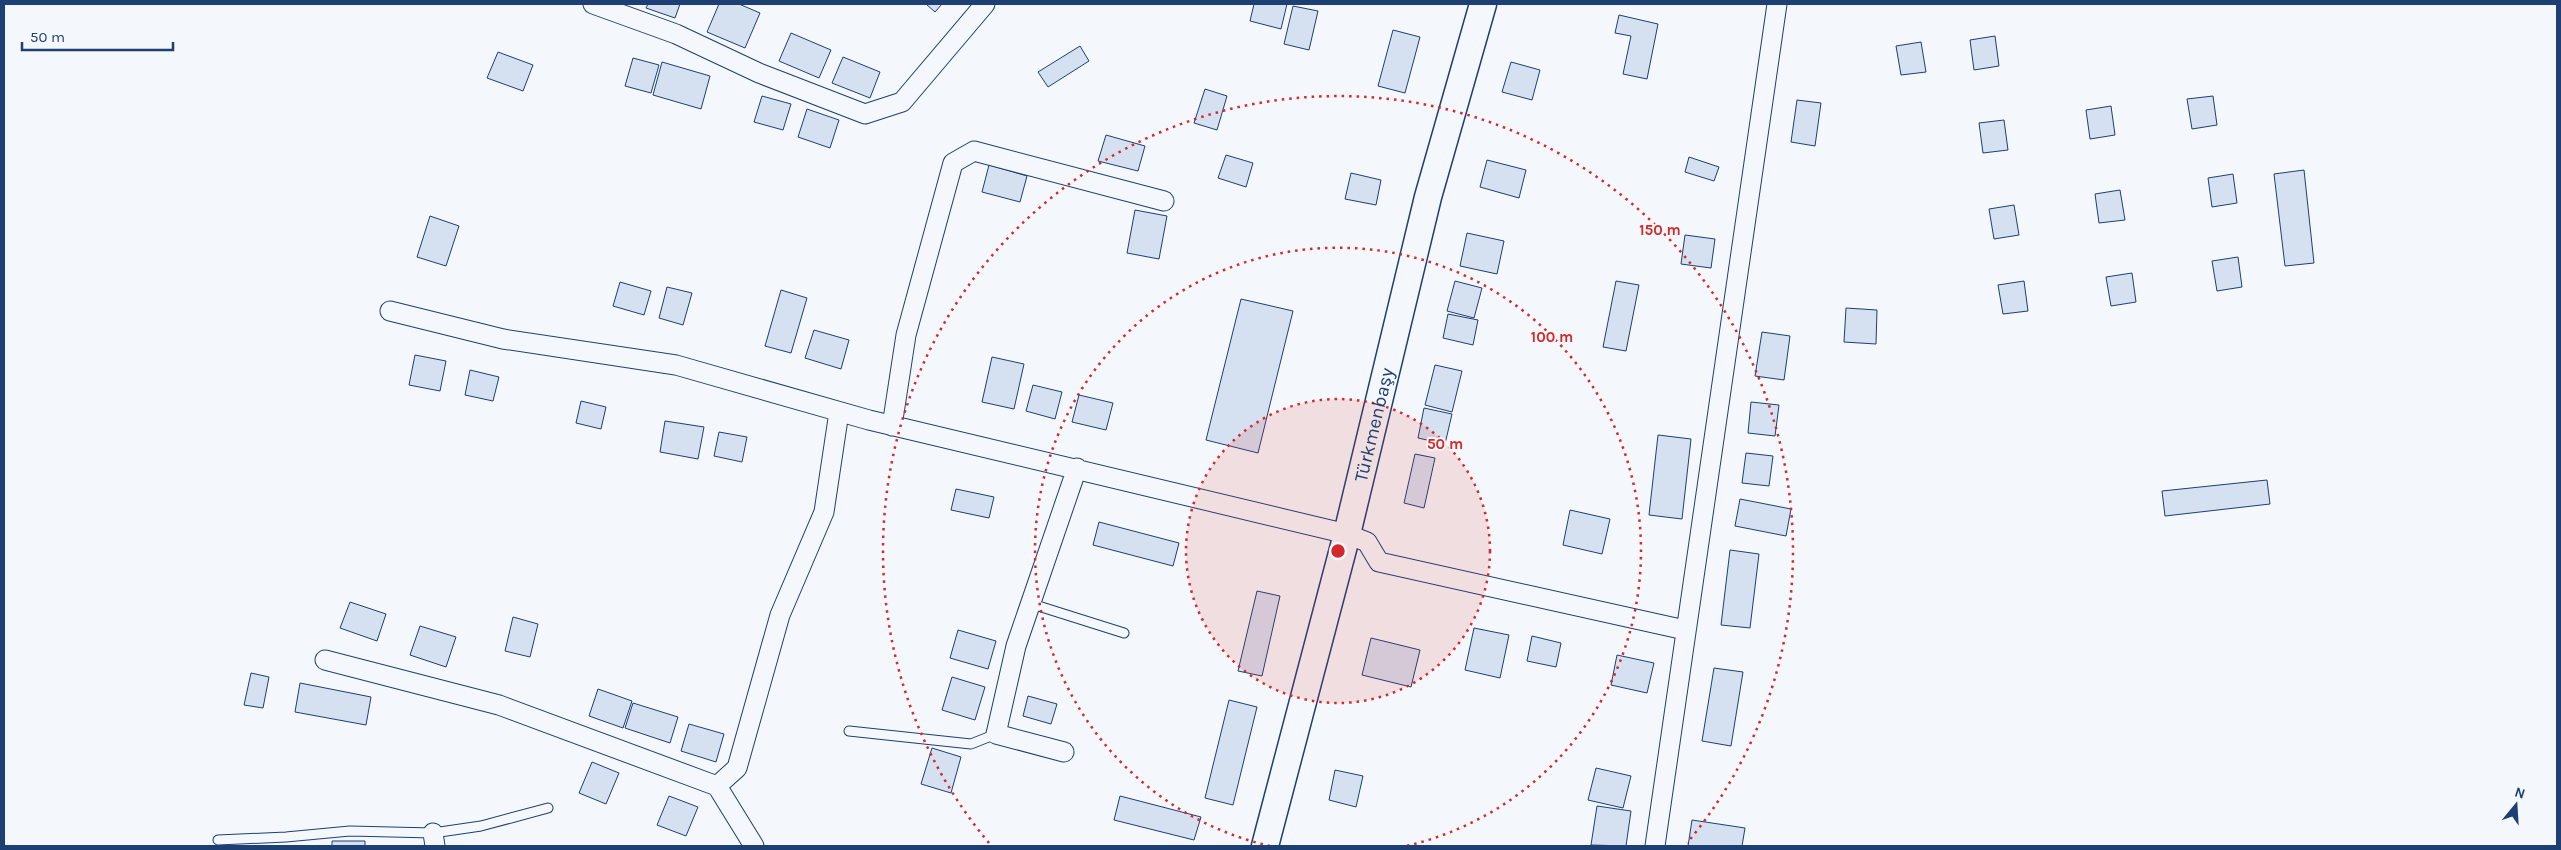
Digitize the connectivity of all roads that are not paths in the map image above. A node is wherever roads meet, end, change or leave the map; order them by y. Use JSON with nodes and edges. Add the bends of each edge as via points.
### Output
{"nodes":[{"id":1,"x":592,"y":4,"type":"edge"},
{"id":2,"x":985,"y":4,"type":"edge"},
{"id":3,"x":1483,"y":4,"type":"edge"},
{"id":4,"x":1777,"y":4,"type":"edge"},
{"id":5,"x":1164,"y":201,"type":"dead end"},
{"id":6,"x":390,"y":311,"type":"dead end"},
{"id":7,"x":840,"y":412,"type":"junction"},
{"id":8,"x":892,"y":426,"type":"junction"},
{"id":9,"x":1076,"y":468,"type":"junction"},
{"id":10,"x":1347,"y":534,"type":"junction"},
{"id":11,"x":1032,"y":604,"type":"junction"},
{"id":12,"x":1685,"y":630,"type":"junction"},
{"id":13,"x":1124,"y":633,"type":"dead end"},
{"id":14,"x":324,"y":660,"type":"dead end"},
{"id":15,"x":849,"y":731,"type":"dead end"},
{"id":16,"x":996,"y":734,"type":"junction"},
{"id":17,"x":1064,"y":752,"type":"dead end"},
{"id":18,"x":717,"y":786,"type":"junction"},
{"id":19,"x":548,"y":808,"type":"dead end"},
{"id":20,"x":218,"y":840,"type":"dead end"},
{"id":21,"x":434,"y":840,"type":"edge"},
{"id":22,"x":754,"y":846,"type":"edge"},
{"id":23,"x":1265,"y":846,"type":"edge"},
{"id":24,"x":1655,"y":846,"type":"edge"}],
"edges":[{"from":1,"to":2,"type":"street","via":[[676,34],[759,73],[865,114],[902,102]]},
{"from":3,"to":10,"type":"street","name":"Türkmenbaşy","via":[[1428,197]]},
{"from":4,"to":12,"type":"street"},
{"from":5,"to":8,"type":"street","via":[[974,151],[953,163],[906,335]]},
{"from":6,"to":7,"type":"street","via":[[503,339],[676,365]]},
{"from":7,"to":8,"type":"street"},
{"from":7,"to":18,"type":"street","via":[[824,512],[780,615],[737,768]]},
{"from":8,"to":9,"type":"street"},
{"from":9,"to":10,"type":"street"},
{"from":9,"to":11,"type":"street"},
{"from":10,"to":12,"type":"street","via":[[1367,542],[1379,562]]},
{"from":10,"to":23,"type":"street","name":"Türkmenbaşy"},
{"from":11,"to":13,"type":"lane"},
{"from":11,"to":16,"type":"street","via":[[1016,646]]},
{"from":12,"to":24,"type":"street"},
{"from":14,"to":18,"type":"street","via":[[499,705]]},
{"from":15,"to":16,"type":"lane","via":[[971,744]]},
{"from":16,"to":17,"type":"street"},
{"from":18,"to":22,"type":"street"},
{"from":19,"to":21,"type":"lane"},
{"from":20,"to":21,"type":"lane","via":[[350,831]]}]}
